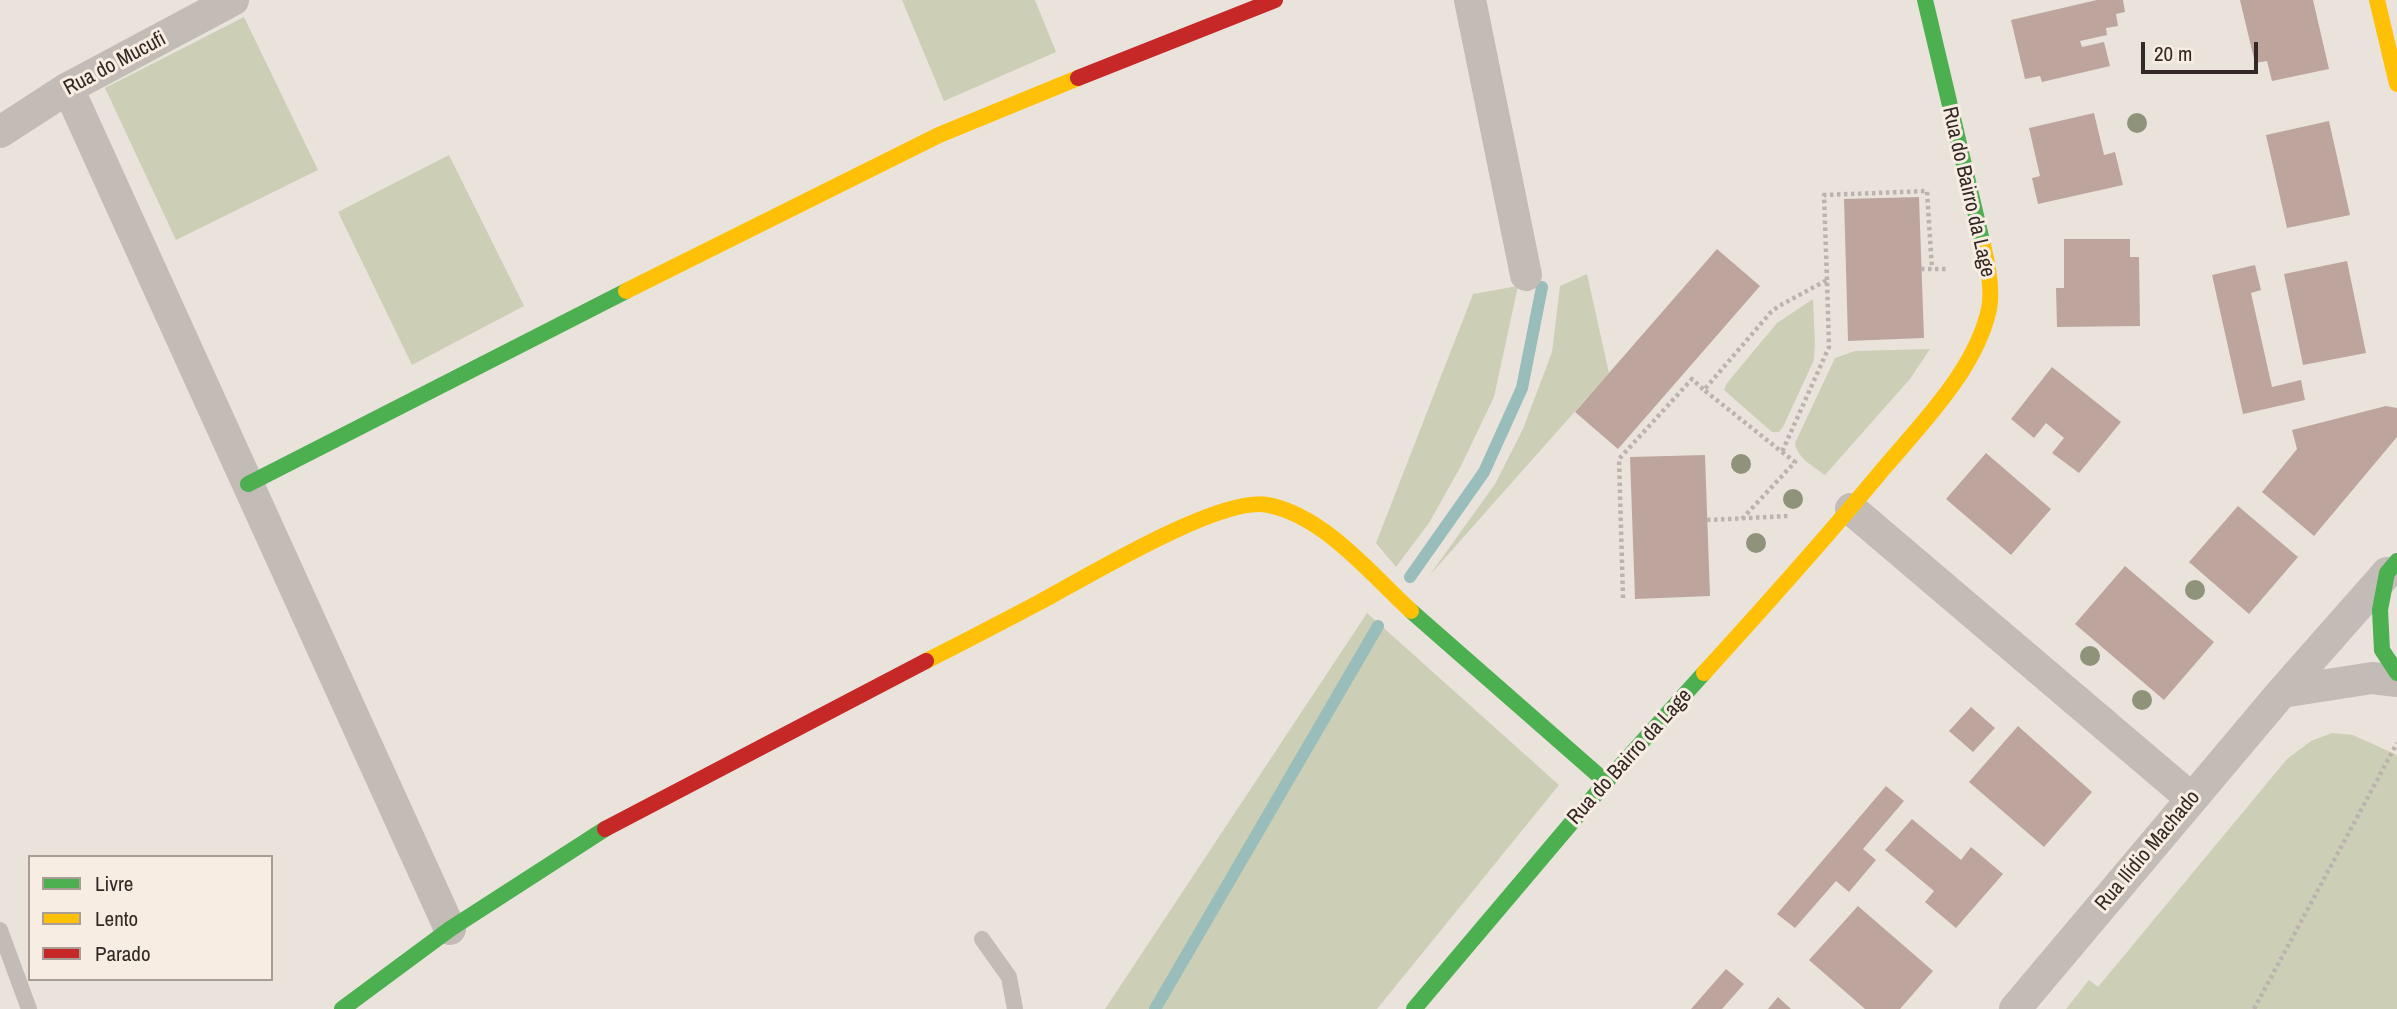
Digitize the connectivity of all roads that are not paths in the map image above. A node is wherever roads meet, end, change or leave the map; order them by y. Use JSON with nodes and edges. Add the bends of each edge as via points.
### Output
{"nodes":[{"id":1,"x":233,"y":0,"type":"edge"},
{"id":2,"x":1275,"y":0,"type":"edge"},
{"id":3,"x":1470,"y":0,"type":"edge"},
{"id":4,"x":1925,"y":0,"type":"edge"},
{"id":5,"x":2377,"y":0,"type":"edge"},
{"id":6,"x":2397,"y":84,"type":"edge"},
{"id":7,"x":68,"y":88,"type":"junction"},
{"id":8,"x":0,"y":132,"type":"edge"},
{"id":9,"x":1526,"y":275,"type":"dead end"},
{"id":10,"x":248,"y":484,"type":"junction"},
{"id":11,"x":1852,"y":509,"type":"junction"},
{"id":12,"x":2394,"y":567,"type":"edge"},
{"id":13,"x":2397,"y":673,"type":"edge"},
{"id":14,"x":2397,"y":681,"type":"edge"},
{"id":15,"x":2282,"y":692,"type":"junction"},
{"id":16,"x":1606,"y":782,"type":"junction"},
{"id":17,"x":2192,"y":799,"type":"junction"},
{"id":18,"x":450,"y":929,"type":"junction"},
{"id":19,"x":0,"y":930,"type":"edge"},
{"id":20,"x":982,"y":939,"type":"dead end"},
{"id":21,"x":29,"y":1009,"type":"edge"},
{"id":22,"x":342,"y":1009,"type":"edge"},
{"id":23,"x":1015,"y":1009,"type":"edge"},
{"id":24,"x":1414,"y":1009,"type":"edge"},
{"id":25,"x":2015,"y":1009,"type":"edge"}],
"edges":[{"from":1,"to":7,"type":"street","name":"Rua do Mucufi"},
{"from":2,"to":10,"type":"street","via":[[939,135]]},
{"from":3,"to":9,"type":"street"},
{"from":4,"to":11,"type":"street","name":"Rua do Bairro da Lage","via":[[1987,261],[1989,308],[1956,383]]},
{"from":5,"to":6,"type":"street"},
{"from":7,"to":8,"type":"street","name":"Rua do Mucufi"},
{"from":7,"to":10,"type":"street"},
{"from":10,"to":18,"type":"street"},
{"from":11,"to":16,"type":"street","name":"Rua do Bairro da Lage"},
{"from":11,"to":17,"type":"street"},
{"from":12,"to":13,"type":"street","via":[[2380,610],[2382,650]]},
{"from":12,"to":15,"type":"street","name":"Rua Ilídio Machado"},
{"from":14,"to":15,"type":"street","via":[[2372,678]]},
{"from":15,"to":17,"type":"street","name":"Rua Ilídio Machado"},
{"from":16,"to":18,"type":"street","via":[[1331,537],[1302,516],[1265,504],[1223,510],[1118,558],[593,835]]},
{"from":16,"to":24,"type":"street","name":"Rua do Bairro da Lage"},
{"from":17,"to":25,"type":"street","name":"Rua Ilídio Machado"},
{"from":18,"to":22,"type":"street"},
{"from":19,"to":21,"type":"lane"},
{"from":20,"to":23,"type":"lane","via":[[1009,977]]}]}
